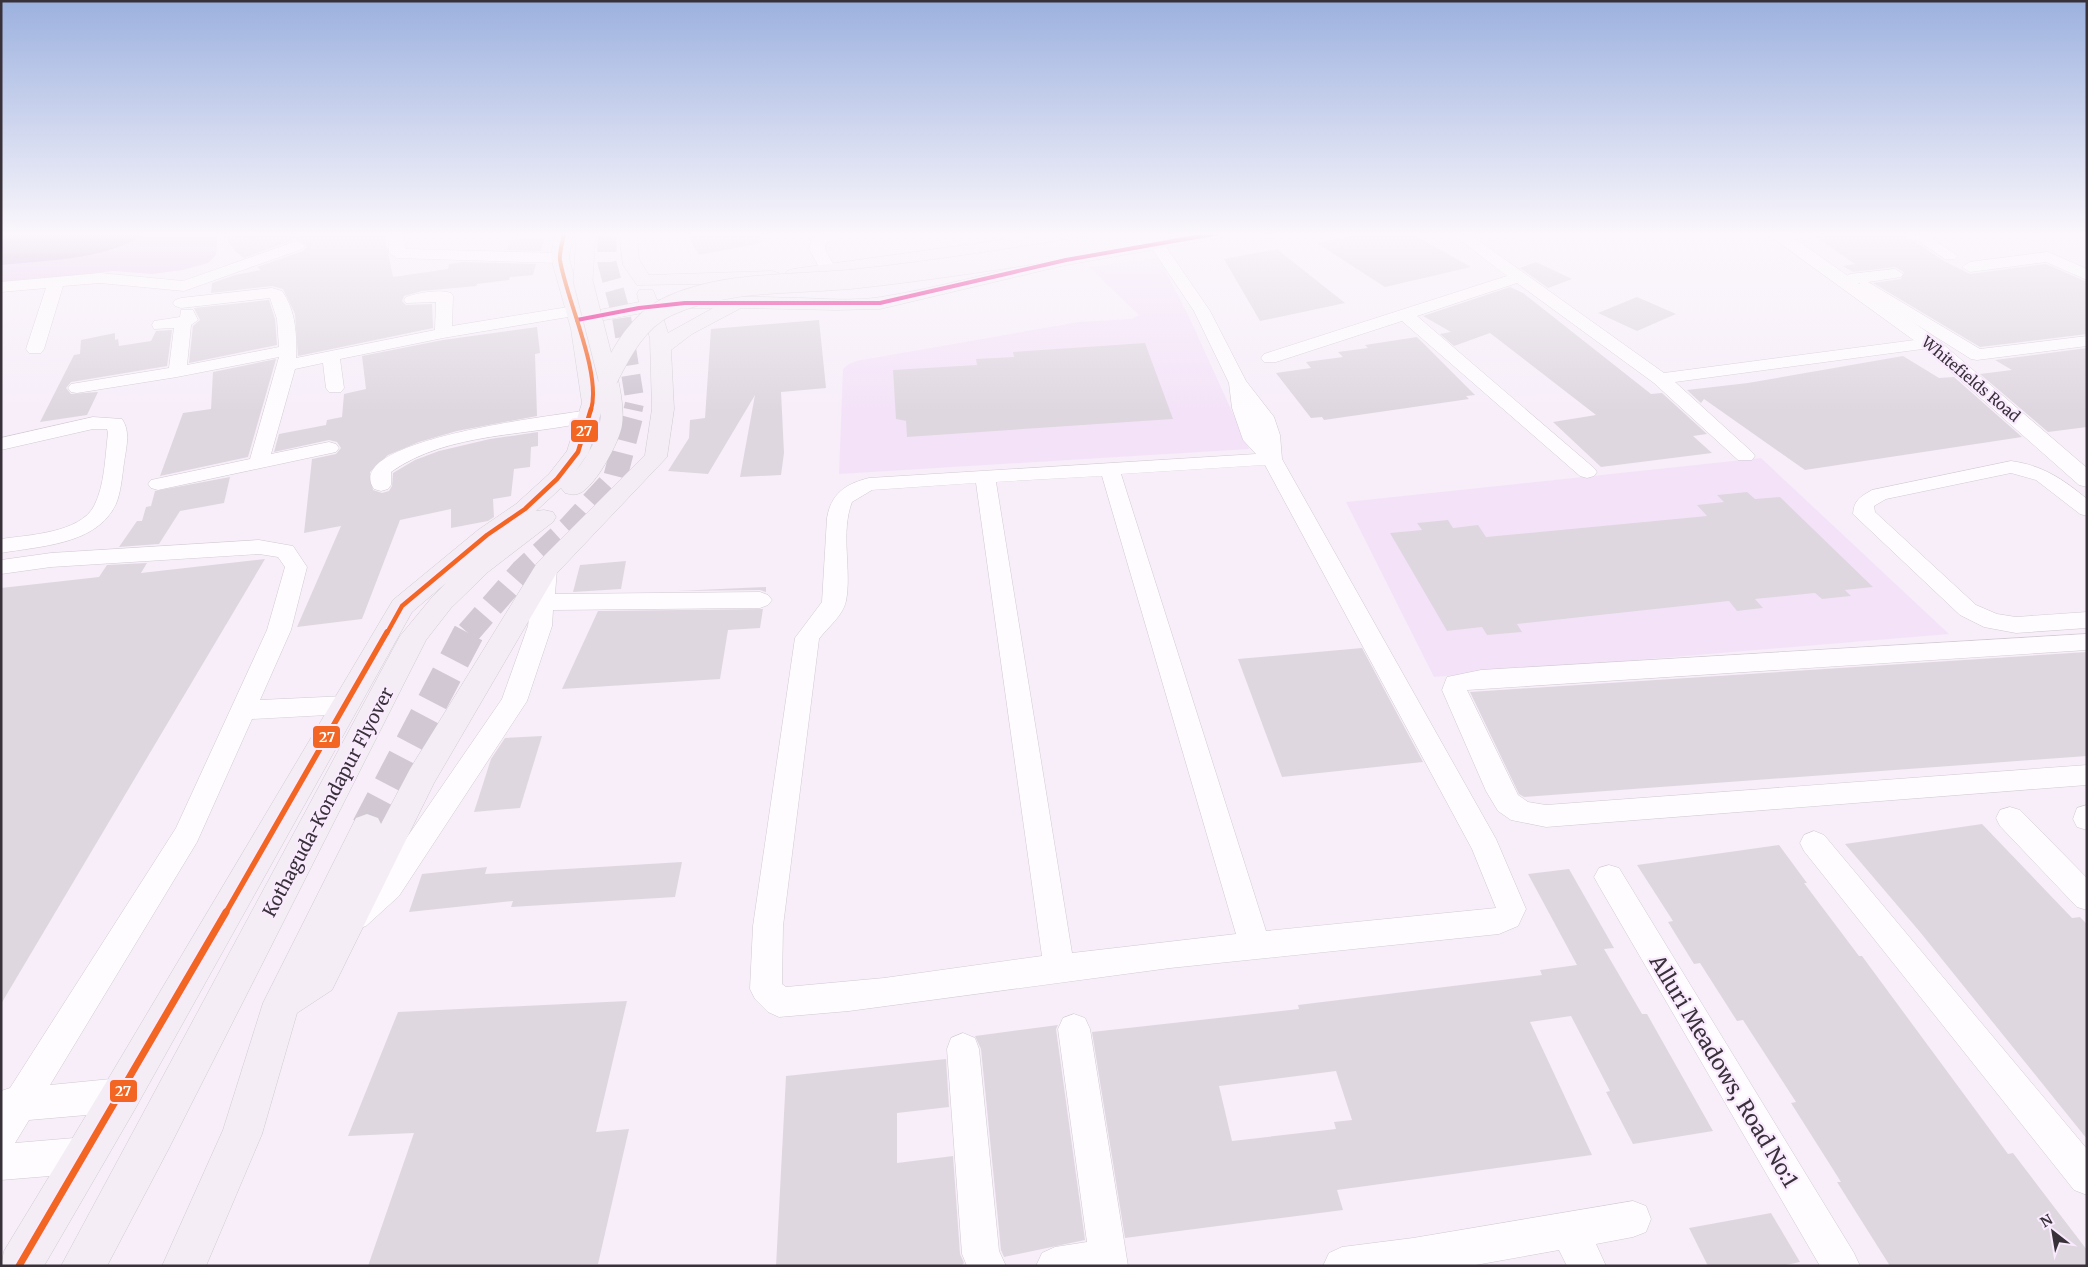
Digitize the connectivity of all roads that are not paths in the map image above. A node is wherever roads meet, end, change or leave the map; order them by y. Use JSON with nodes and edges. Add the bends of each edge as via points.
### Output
{"nodes":[{"id":1,"x":53,"y":292,"type":"edge"},
{"id":2,"x":172,"y":292,"type":"edge"},
{"id":3,"x":186,"y":292,"type":"edge"},
{"id":4,"x":569,"y":292,"type":"edge"},
{"id":5,"x":587,"y":292,"type":"edge"},
{"id":6,"x":692,"y":292,"type":"edge"},
{"id":7,"x":723,"y":292,"type":"edge"},
{"id":8,"x":927,"y":292,"type":"edge"},
{"id":9,"x":1191,"y":292,"type":"edge"},
{"id":10,"x":1473,"y":292,"type":"edge"},
{"id":11,"x":1542,"y":292,"type":"edge"},
{"id":12,"x":1858,"y":292,"type":"edge"},
{"id":13,"x":1876,"y":292,"type":"edge"},
{"id":14,"x":182,"y":294,"type":"junction"},
{"id":15,"x":412,"y":300,"type":"dead end"},
{"id":16,"x":647,"y":300,"type":"junction"},
{"id":17,"x":740,"y":302,"type":"junction"},
{"id":18,"x":574,"y":311,"type":"junction"},
{"id":19,"x":1404,"y":314,"type":"junction"},
{"id":20,"x":183,"y":322,"type":"junction"},
{"id":21,"x":160,"y":325,"type":"dead end"},
{"id":22,"x":443,"y":333,"type":"junction"},
{"id":23,"x":2087,"y":341,"type":"edge"},
{"id":24,"x":1930,"y":342,"type":"junction"},
{"id":25,"x":660,"y":348,"type":"junction"},
{"id":26,"x":2087,"y":348,"type":"edge"},
{"id":27,"x":35,"y":349,"type":"dead end"},
{"id":28,"x":331,"y":356,"type":"junction"},
{"id":29,"x":288,"y":358,"type":"junction"},
{"id":30,"x":1270,"y":358,"type":"dead end"},
{"id":31,"x":1959,"y":366,"type":"junction"},
{"id":32,"x":177,"y":372,"type":"junction"},
{"id":33,"x":608,"y":379,"type":"junction"},
{"id":34,"x":1660,"y":379,"type":"junction"},
{"id":35,"x":77,"y":388,"type":"dead end"},
{"id":36,"x":335,"y":388,"type":"dead end"},
{"id":37,"x":589,"y":416,"type":"junction"},
{"id":38,"x":1,"y":444,"type":"edge"},
{"id":39,"x":329,"y":448,"type":"dead end"},
{"id":40,"x":1745,"y":456,"type":"dead end"},
{"id":41,"x":1272,"y":459,"type":"junction"},
{"id":42,"x":258,"y":464,"type":"junction"},
{"id":43,"x":1110,"y":470,"type":"junction"},
{"id":44,"x":1587,"y":472,"type":"dead end"},
{"id":45,"x":985,"y":477,"type":"junction"},
{"id":46,"x":2087,"y":480,"type":"edge"},
{"id":47,"x":158,"y":484,"type":"dead end"},
{"id":48,"x":381,"y":485,"type":"dead end"},
{"id":49,"x":2087,"y":510,"type":"edge"},
{"id":50,"x":1,"y":546,"type":"edge"},
{"id":51,"x":1,"y":566,"type":"edge"},
{"id":52,"x":546,"y":569,"type":"junction"},
{"id":53,"x":760,"y":600,"type":"dead end"},
{"id":54,"x":542,"y":602,"type":"junction"},
{"id":55,"x":2087,"y":620,"type":"edge"},
{"id":56,"x":2087,"y":642,"type":"edge"},
{"id":57,"x":346,"y":705,"type":"junction"},
{"id":58,"x":243,"y":710,"type":"junction"},
{"id":59,"x":2087,"y":775,"type":"edge"},
{"id":60,"x":2010,"y":818,"type":"dead end"},
{"id":61,"x":367,"y":827,"type":"tunnel mouth"},
{"id":62,"x":1814,"y":843,"type":"dead end"},
{"id":63,"x":1609,"y":877,"type":"dead end"},
{"id":64,"x":2087,"y":898,"type":"edge"},
{"id":65,"x":346,"y":925,"type":"junction"},
{"id":66,"x":1254,"y":945,"type":"junction"},
{"id":67,"x":1059,"y":968,"type":"junction"},
{"id":68,"x":281,"y":1003,"type":"junction"},
{"id":69,"x":1074,"y":1029,"type":"dead end"},
{"id":70,"x":963,"y":1049,"type":"dead end"},
{"id":71,"x":121,"y":1095,"type":"junction"},
{"id":72,"x":10,"y":1105,"type":"edge"},
{"id":73,"x":1,"y":1133,"type":"edge"},
{"id":74,"x":86,"y":1155,"type":"junction"},
{"id":75,"x":1,"y":1162,"type":"edge"},
{"id":76,"x":2087,"y":1177,"type":"edge"},
{"id":77,"x":1633,"y":1219,"type":"dead end"},
{"id":78,"x":1568,"y":1230,"type":"junction"},
{"id":79,"x":1415,"y":1261,"type":"edge"},
{"id":80,"x":1087,"y":1263,"type":"edge"},
{"id":81,"x":19,"y":1266,"type":"edge"},
{"id":82,"x":83,"y":1266,"type":"edge"},
{"id":83,"x":184,"y":1266,"type":"edge"},
{"id":84,"x":987,"y":1266,"type":"edge"},
{"id":85,"x":1342,"y":1266,"type":"edge"},
{"id":86,"x":1587,"y":1266,"type":"edge"},
{"id":87,"x":1841,"y":1266,"type":"edge"}],
"edges":[{"from":1,"to":27,"type":"street"},
{"from":2,"to":14,"type":"street"},
{"from":3,"to":14,"type":"street"},
{"from":4,"to":18,"type":"main road"},
{"from":5,"to":33,"type":"main road","name":"Kothaguda-Kondapur Flyover","bridge":true},
{"from":6,"to":16,"type":"main road"},
{"from":7,"to":33,"type":"main road","bridge":true,"via":[[692,297],[664,308],[650,318],[634,334]]},
{"from":8,"to":17,"type":"main road","via":[[880,303],[854,305]]},
{"from":9,"to":41,"type":"street","via":[[1238,383],[1241,408],[1253,440]]},
{"from":10,"to":19,"type":"street"},
{"from":11,"to":34,"type":"street"},
{"from":12,"to":24,"type":"street","name":"Whitefields Road"},
{"from":13,"to":23,"type":"street","via":[[1977,355]]},
{"from":14,"to":20,"type":"street","via":[[190,320]]},
{"from":14,"to":29,"type":"street","via":[[276,294],[283,303]]},
{"from":15,"to":22,"type":"street","via":[[445,296]]},
{"from":16,"to":17,"type":"main road"},
{"from":16,"to":18,"type":"main road"},
{"from":16,"to":25,"type":"main road","via":[[660,338]]},
{"from":17,"to":25,"type":"main road","via":[[685,330]]},
{"from":18,"to":22,"type":"street"},
{"from":18,"to":37,"type":"main road","via":[[591,380],[593,403]]},
{"from":19,"to":30,"type":"street"},
{"from":19,"to":44,"type":"street"},
{"from":20,"to":21,"type":"street"},
{"from":20,"to":32,"type":"street"},
{"from":22,"to":28,"type":"street"},
{"from":24,"to":31,"type":"street","name":"Whitefields Road"},
{"from":24,"to":34,"type":"street"},
{"from":25,"to":52,"type":"main road","via":[[663,409],[656,457]]},
{"from":26,"to":31,"type":"street"},
{"from":28,"to":29,"type":"street"},
{"from":28,"to":36,"type":"street"},
{"from":29,"to":32,"type":"street"},
{"from":29,"to":42,"type":"street"},
{"from":31,"to":46,"type":"street","name":"Whitefields Road"},
{"from":32,"to":35,"type":"street"},
{"from":33,"to":82,"type":"main road","name":"Kothaguda-Kondapur Flyover","via":[[610,430],[598,457],[544,517],[479,566],[442,602],[414,636]]},
{"from":34,"to":40,"type":"street"},
{"from":37,"to":48,"type":"street","via":[[466,438],[413,452],[381,470]]},
{"from":37,"to":57,"type":"main road","via":[[578,452],[557,479],[525,509],[487,535],[402,606]]},
{"from":38,"to":50,"type":"street","via":[[93,423],[115,423],[118,433],[105,506],[95,519],[72,533]]},
{"from":39,"to":42,"type":"street"},
{"from":41,"to":43,"type":"street"},
{"from":41,"to":66,"type":"street","via":[[1486,847],[1511,909],[1507,918],[1499,920]]},
{"from":42,"to":47,"type":"street"},
{"from":43,"to":45,"type":"street"},
{"from":43,"to":66,"type":"street"},
{"from":45,"to":67,"type":"street"},
{"from":45,"to":67,"type":"street","via":[[869,484],[851,492],[841,502],[837,523],[834,602],[829,613],[806,638],[768,926],[766,989],[779,1002],[839,1000]]},
{"from":49,"to":55,"type":"street","via":[[2048,478],[2027,468],[2011,467],[1879,494],[1864,504],[1864,514],[1968,610],[1992,621],[2016,625]]},
{"from":51,"to":58,"type":"street","via":[[259,547],[285,551],[296,567],[279,630]]},
{"from":52,"to":54,"type":"street"},
{"from":52,"to":65,"type":"main road","via":[[421,778]]},
{"from":53,"to":54,"type":"street"},
{"from":54,"to":65,"type":"street","via":[[540,626],[514,701],[389,887]]},
{"from":56,"to":59,"type":"street","via":[[1481,679],[1456,683],[1454,690],[1508,803],[1521,812],[1546,816]]},
{"from":57,"to":58,"type":"street"},
{"from":57,"to":71,"type":"main road"},
{"from":58,"to":72,"type":"street","via":[[187,834]]},
{"from":60,"to":64,"type":"street"},
{"from":61,"to":68,"type":"main road"},
{"from":62,"to":76,"type":"street"},
{"from":63,"to":87,"type":"street","name":"Alluri Meadows, Road No:1"},
{"from":65,"to":68,"type":"main road","via":[[319,978]]},
{"from":66,"to":67,"type":"street"},
{"from":68,"to":83,"type":"main road","via":[[242,1134]]},
{"from":69,"to":80,"type":"street"},
{"from":70,"to":84,"type":"street","via":[[981,1254]]},
{"from":71,"to":72,"type":"street"},
{"from":71,"to":74,"type":"main road"},
{"from":72,"to":73,"type":"street"},
{"from":74,"to":75,"type":"street"},
{"from":74,"to":81,"type":"main road"},
{"from":77,"to":78,"type":"street"},
{"from":78,"to":79,"type":"street"},
{"from":78,"to":86,"type":"street"},
{"from":79,"to":85,"type":"street"}]}
